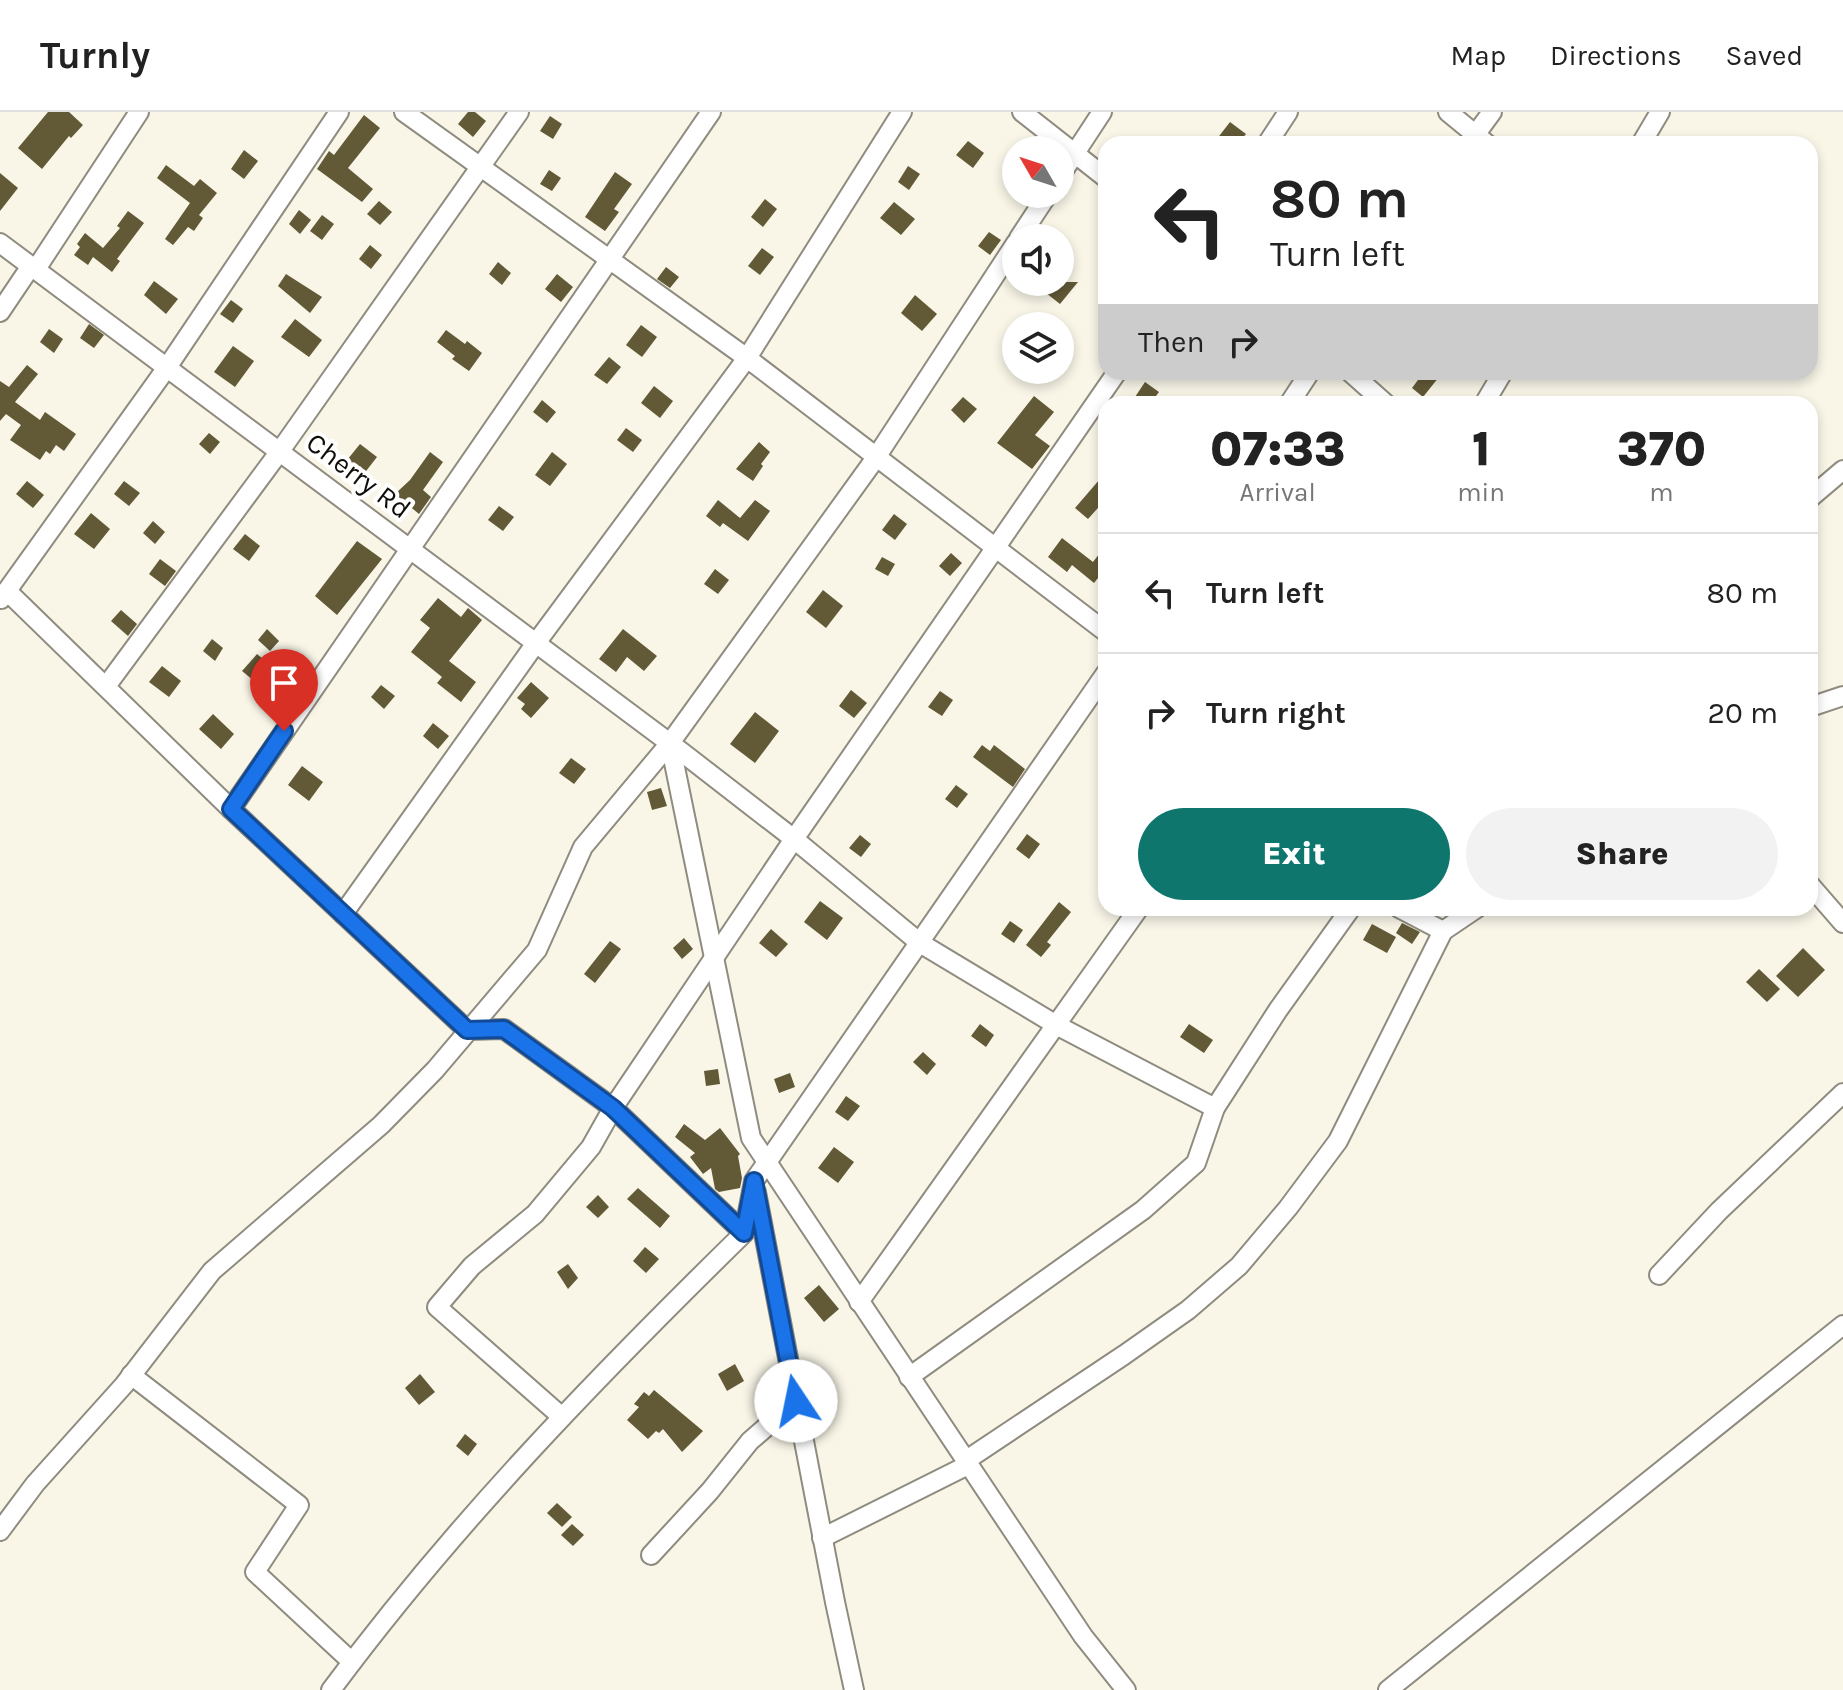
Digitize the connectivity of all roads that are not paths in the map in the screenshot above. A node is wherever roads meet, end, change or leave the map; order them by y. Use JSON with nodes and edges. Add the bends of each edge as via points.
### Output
{"nodes":[{"id":1,"x":139,"y":112,"type":"edge"},
{"id":2,"x":339,"y":112,"type":"edge"},
{"id":3,"x":404,"y":112,"type":"edge"},
{"id":4,"x":519,"y":112,"type":"edge"},
{"id":5,"x":711,"y":112,"type":"edge"},
{"id":6,"x":902,"y":112,"type":"edge"},
{"id":7,"x":1022,"y":112,"type":"edge"},
{"id":8,"x":1102,"y":112,"type":"edge"},
{"id":9,"x":1288,"y":112,"type":"edge"},
{"id":10,"x":1448,"y":112,"type":"edge"},
{"id":11,"x":1492,"y":112,"type":"edge"},
{"id":12,"x":1660,"y":112,"type":"edge"},
{"id":13,"x":1272,"y":136,"type":"edge"},
{"id":14,"x":1472,"y":136,"type":"edge"},
{"id":15,"x":1480,"y":136,"type":"edge"},
{"id":16,"x":1646,"y":136,"type":"edge"},
{"id":17,"x":1075,"y":153,"type":"junction"},
{"id":18,"x":480,"y":167,"type":"junction"},
{"id":19,"x":1098,"y":172,"type":"edge"},
{"id":20,"x":0,"y":243,"type":"edge"},
{"id":21,"x":610,"y":260,"type":"junction"},
{"id":22,"x":1002,"y":264,"type":"edge"},
{"id":23,"x":33,"y":267,"type":"junction"},
{"id":24,"x":0,"y":312,"type":"edge"},
{"id":25,"x":747,"y":358,"type":"junction"},
{"id":26,"x":168,"y":366,"type":"junction"},
{"id":27,"x":1359,"y":380,"type":"edge"},
{"id":28,"x":1377,"y":396,"type":"edge"},
{"id":29,"x":1098,"y":400,"type":"edge"},
{"id":30,"x":280,"y":451,"type":"junction"},
{"id":31,"x":876,"y":457,"type":"junction"},
{"id":32,"x":1843,"y":470,"type":"edge"},
{"id":33,"x":1818,"y":491,"type":"edge"},
{"id":34,"x":409,"y":547,"type":"junction"},
{"id":35,"x":997,"y":549,"type":"junction"},
{"id":36,"x":4,"y":596,"type":"edge"},
{"id":37,"x":1098,"y":626,"type":"edge"},
{"id":38,"x":536,"y":643,"type":"junction"},
{"id":39,"x":107,"y":685,"type":"junction"},
{"id":40,"x":1098,"y":685,"type":"edge"},
{"id":41,"x":1843,"y":696,"type":"edge"},
{"id":42,"x":1818,"y":704,"type":"edge"},
{"id":43,"x":676,"y":748,"type":"junction"},
{"id":44,"x":231,"y":809,"type":"junction"},
{"id":45,"x":794,"y":839,"type":"junction"},
{"id":46,"x":1818,"y":894,"type":"edge"},
{"id":47,"x":343,"y":914,"type":"junction"},
{"id":48,"x":1134,"y":916,"type":"edge"},
{"id":49,"x":1345,"y":916,"type":"edge"},
{"id":50,"x":1414,"y":916,"type":"edge"},
{"id":51,"x":1465,"y":916,"type":"edge"},
{"id":52,"x":1843,"y":923,"type":"edge"},
{"id":53,"x":1443,"y":931,"type":"junction"},
{"id":54,"x":920,"y":943,"type":"junction"},
{"id":55,"x":713,"y":959,"type":"junction"},
{"id":56,"x":1058,"y":1026,"type":"junction"},
{"id":57,"x":467,"y":1030,"type":"junction"},
{"id":58,"x":1843,"y":1093,"type":"edge"},
{"id":59,"x":613,"y":1108,"type":"junction"},
{"id":60,"x":1215,"y":1108,"type":"junction"},
{"id":61,"x":751,"y":1138,"type":"junction"},
{"id":62,"x":767,"y":1163,"type":"junction"},
{"id":63,"x":754,"y":1181,"type":"junction"},
{"id":64,"x":744,"y":1233,"type":"junction"},
{"id":65,"x":1659,"y":1275,"type":"dead end"},
{"id":66,"x":859,"y":1302,"type":"junction"},
{"id":67,"x":1843,"y":1325,"type":"edge"},
{"id":68,"x":131,"y":1375,"type":"junction"},
{"id":69,"x":909,"y":1377,"type":"junction"},
{"id":70,"x":796,"y":1401,"type":"junction"},
{"id":71,"x":562,"y":1417,"type":"junction"},
{"id":72,"x":967,"y":1463,"type":"junction"},
{"id":73,"x":0,"y":1531,"type":"edge"},
{"id":74,"x":822,"y":1538,"type":"junction"},
{"id":75,"x":651,"y":1555,"type":"dead end"},
{"id":76,"x":352,"y":1662,"type":"junction"},
{"id":77,"x":331,"y":1690,"type":"edge"},
{"id":78,"x":854,"y":1690,"type":"edge"},
{"id":79,"x":1126,"y":1690,"type":"edge"},
{"id":80,"x":1388,"y":1690,"type":"edge"}],
"edges":[{"from":1,"to":23,"type":"street"},
{"from":2,"to":26,"type":"street"},
{"from":3,"to":18,"type":"street"},
{"from":4,"to":18,"type":"street"},
{"from":5,"to":21,"type":"street"},
{"from":6,"to":25,"type":"street"},
{"from":7,"to":17,"type":"street"},
{"from":8,"to":17,"type":"street"},
{"from":9,"to":13,"type":"street"},
{"from":10,"to":14,"type":"street"},
{"from":11,"to":15,"type":"street"},
{"from":12,"to":16,"type":"street"},
{"from":17,"to":19,"type":"street"},
{"from":18,"to":21,"type":"street"},
{"from":18,"to":30,"type":"street"},
{"from":20,"to":23,"type":"street","name":"Cherry Rd"},
{"from":21,"to":25,"type":"street"},
{"from":21,"to":34,"type":"street"},
{"from":22,"to":31,"type":"street"},
{"from":23,"to":24,"type":"street"},
{"from":23,"to":26,"type":"street","name":"Cherry Rd"},
{"from":25,"to":31,"type":"street"},
{"from":25,"to":38,"type":"street"},
{"from":26,"to":30,"type":"street","name":"Cherry Rd"},
{"from":26,"to":36,"type":"street"},
{"from":27,"to":28,"type":"street"},
{"from":29,"to":35,"type":"street"},
{"from":30,"to":34,"type":"street","name":"Cherry Rd"},
{"from":30,"to":39,"type":"street"},
{"from":31,"to":35,"type":"street"},
{"from":31,"to":43,"type":"street"},
{"from":32,"to":33,"type":"street"},
{"from":34,"to":38,"type":"street","name":"Cherry Rd"},
{"from":34,"to":44,"type":"street"},
{"from":35,"to":37,"type":"street"},
{"from":35,"to":45,"type":"street"},
{"from":36,"to":39,"type":"street"},
{"from":38,"to":43,"type":"street","name":"Cherry Rd"},
{"from":38,"to":47,"type":"street"},
{"from":39,"to":44,"type":"street"},
{"from":40,"to":54,"type":"street"},
{"from":41,"to":42,"type":"street"},
{"from":43,"to":45,"type":"street","name":"Cherry Rd"},
{"from":43,"to":55,"type":"street"},
{"from":43,"to":57,"type":"street","via":[[583,847],[537,950]]},
{"from":44,"to":47,"type":"street"},
{"from":45,"to":54,"type":"street","name":"Cherry Rd"},
{"from":45,"to":55,"type":"street"},
{"from":46,"to":52,"type":"street"},
{"from":47,"to":57,"type":"street"},
{"from":48,"to":56,"type":"street"},
{"from":49,"to":60,"type":"street"},
{"from":50,"to":53,"type":"street"},
{"from":51,"to":53,"type":"street"},
{"from":53,"to":72,"type":"street","via":[[1338,1141],[1239,1266],[1188,1310]]},
{"from":54,"to":56,"type":"street","name":"Cherry Rd"},
{"from":54,"to":62,"type":"street"},
{"from":55,"to":59,"type":"street"},
{"from":55,"to":61,"type":"street"},
{"from":56,"to":60,"type":"street","name":"Cherry Rd"},
{"from":56,"to":66,"type":"street"},
{"from":57,"to":59,"type":"street","via":[[504,1029]]},
{"from":57,"to":68,"type":"street","via":[[381,1125],[212,1271]]},
{"from":58,"to":65,"type":"street"},
{"from":59,"to":64,"type":"street"},
{"from":59,"to":71,"type":"street","via":[[591,1147],[535,1214],[472,1266],[437,1307]]},
{"from":60,"to":69,"type":"street","via":[[1196,1163],[1143,1210]]},
{"from":61,"to":62,"type":"street"},
{"from":61,"to":63,"type":"street"},
{"from":62,"to":63,"type":"street"},
{"from":62,"to":66,"type":"street"},
{"from":63,"to":64,"type":"street"},
{"from":63,"to":70,"type":"street"},
{"from":64,"to":71,"type":"street"},
{"from":66,"to":69,"type":"street"},
{"from":67,"to":80,"type":"street"},
{"from":68,"to":73,"type":"street"},
{"from":68,"to":76,"type":"street","via":[[299,1505],[255,1572]]},
{"from":69,"to":72,"type":"street"},
{"from":70,"to":74,"type":"street"},
{"from":70,"to":75,"type":"street","via":[[750,1441]]},
{"from":71,"to":76,"type":"street"},
{"from":72,"to":74,"type":"street"},
{"from":72,"to":79,"type":"street","via":[[1083,1636]]},
{"from":74,"to":78,"type":"street"},
{"from":76,"to":77,"type":"street"}]}
